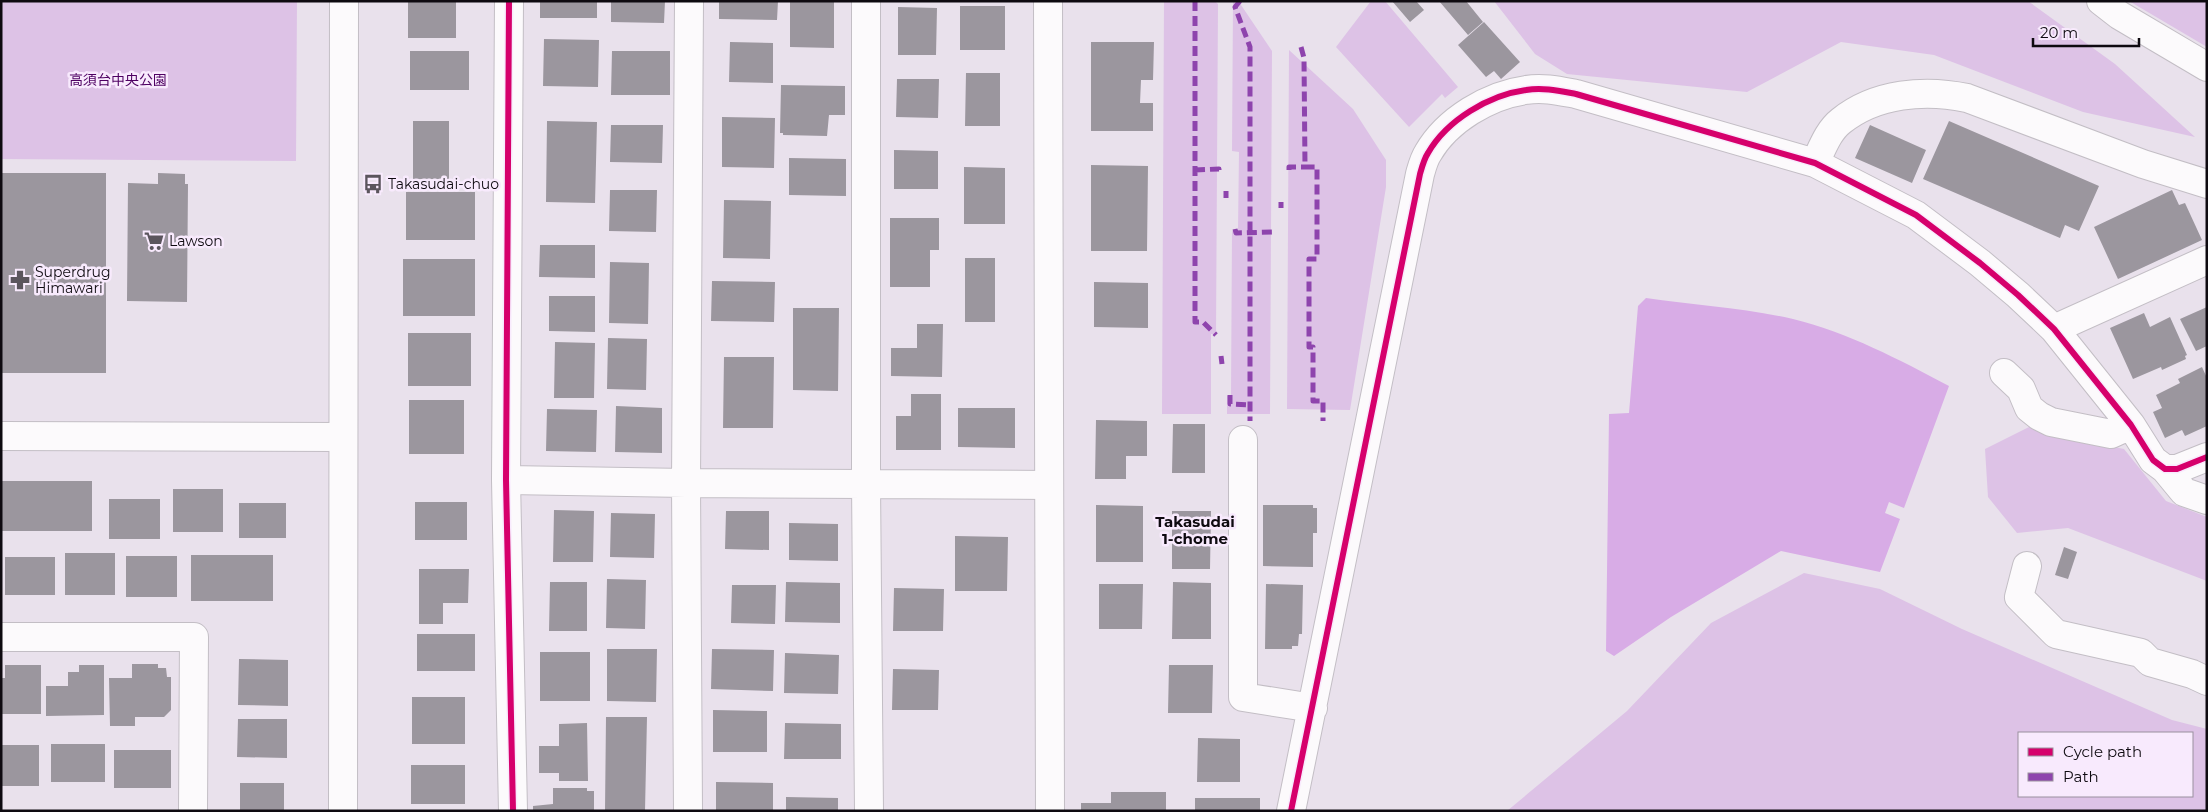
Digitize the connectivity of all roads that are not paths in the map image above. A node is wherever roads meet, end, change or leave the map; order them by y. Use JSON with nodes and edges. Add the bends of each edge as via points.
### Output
{"nodes":[{"id":1,"x":344,"y":1,"type":"edge"},
{"id":2,"x":509,"y":1,"type":"edge"},
{"id":3,"x":689,"y":1,"type":"edge"},
{"id":4,"x":866,"y":1,"type":"edge"},
{"id":5,"x":1048,"y":1,"type":"edge"},
{"id":6,"x":2101,"y":1,"type":"edge"},
{"id":7,"x":2207,"y":67,"type":"edge"},
{"id":8,"x":1815,"y":163,"type":"junction"},
{"id":9,"x":2207,"y":184,"type":"edge"},
{"id":10,"x":2207,"y":260,"type":"edge"},
{"id":11,"x":2054,"y":329,"type":"junction"},
{"id":12,"x":2004,"y":373,"type":"dead end"},
{"id":13,"x":2131,"y":425,"type":"junction"},
{"id":14,"x":1,"y":436,"type":"edge"},
{"id":15,"x":344,"y":437,"type":"junction"},
{"id":16,"x":1244,"y":440,"type":"dead end"},
{"id":17,"x":2207,"y":458,"type":"edge"},
{"id":18,"x":2165,"y":469,"type":"junction"},
{"id":19,"x":506,"y":480,"type":"junction"},
{"id":20,"x":686,"y":484,"type":"junction"},
{"id":21,"x":866,"y":484,"type":"junction"},
{"id":22,"x":1049,"y":485,"type":"junction"},
{"id":23,"x":2207,"y":500,"type":"edge"},
{"id":24,"x":2027,"y":566,"type":"dead end"},
{"id":25,"x":1,"y":637,"type":"edge"},
{"id":26,"x":2207,"y":681,"type":"edge"},
{"id":27,"x":1313,"y":708,"type":"junction"},
{"id":28,"x":193,"y":811,"type":"edge"},
{"id":29,"x":343,"y":811,"type":"edge"},
{"id":30,"x":513,"y":811,"type":"edge"},
{"id":31,"x":688,"y":811,"type":"edge"},
{"id":32,"x":869,"y":811,"type":"edge"},
{"id":33,"x":1050,"y":811,"type":"edge"},
{"id":34,"x":1292,"y":811,"type":"edge"}],
"edges":[{"from":1,"to":15,"type":"street"},
{"from":2,"to":19,"type":"street"},
{"from":3,"to":20,"type":"street"},
{"from":4,"to":21,"type":"street"},
{"from":5,"to":22,"type":"street"},
{"from":6,"to":7,"type":"street"},
{"from":8,"to":9,"type":"street","via":[[1829,134],[1841,121],[1860,110],[1898,96],[1944,93],[1967,98],[2143,164]]},
{"from":8,"to":11,"type":"street","via":[[1916,215],[1980,263]]},
{"from":8,"to":27,"type":"street","via":[[1576,94],[1544,89],[1527,90],[1492,100],[1447,130],[1428,153],[1414,194]]},
{"from":10,"to":11,"type":"street"},
{"from":11,"to":13,"type":"street"},
{"from":12,"to":13,"type":"street","via":[[2021,389],[2029,408],[2051,422],[2111,434]]},
{"from":13,"to":18,"type":"street","via":[[2153,460]]},
{"from":14,"to":15,"type":"street"},
{"from":15,"to":29,"type":"street"},
{"from":16,"to":27,"type":"street","via":[[1244,697]]},
{"from":17,"to":18,"type":"street","via":[[2177,469]]},
{"from":18,"to":23,"type":"street","via":[[2184,492]]},
{"from":19,"to":20,"type":"street"},
{"from":19,"to":30,"type":"street"},
{"from":20,"to":21,"type":"street"},
{"from":20,"to":31,"type":"street"},
{"from":21,"to":22,"type":"street"},
{"from":21,"to":32,"type":"street"},
{"from":22,"to":33,"type":"street"},
{"from":24,"to":26,"type":"street","via":[[2019,596],[2056,634],[2141,653],[2150,662]]},
{"from":25,"to":28,"type":"street","via":[[194,637]]},
{"from":27,"to":34,"type":"street"}]}
